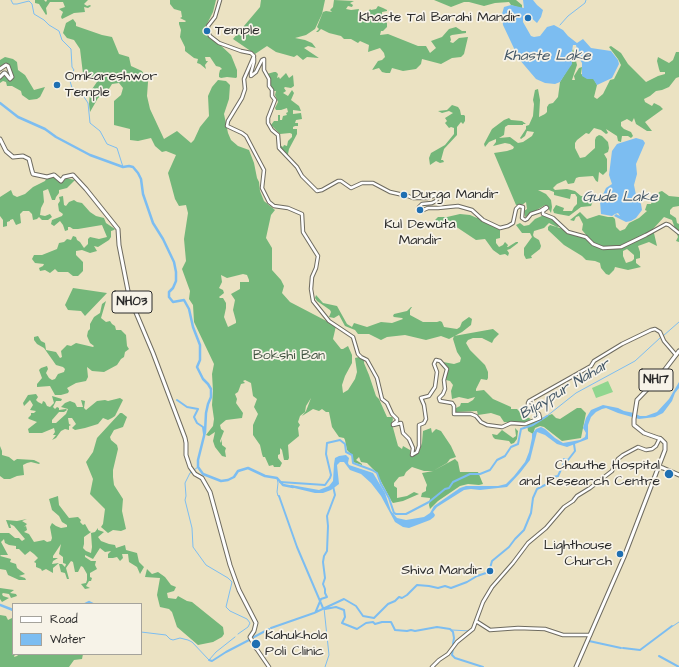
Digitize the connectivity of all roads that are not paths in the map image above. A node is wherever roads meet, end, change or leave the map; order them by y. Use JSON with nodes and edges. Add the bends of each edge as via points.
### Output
{"nodes":[{"id":1,"x":220,"y":0,"type":"edge"},
{"id":2,"x":254,"y":57,"type":"junction"},
{"id":3,"x":0,"y":69,"type":"edge"},
{"id":4,"x":0,"y":77,"type":"edge"},
{"id":5,"x":0,"y":139,"type":"edge"},
{"id":6,"x":679,"y":233,"type":"edge"},
{"id":7,"x":679,"y":351,"type":"edge"},
{"id":8,"x":676,"y":355,"type":"junction"},
{"id":9,"x":660,"y":438,"type":"junction"},
{"id":10,"x":659,"y":467,"type":"junction"},
{"id":11,"x":679,"y":475,"type":"edge"},
{"id":12,"x":476,"y":621,"type":"junction"},
{"id":13,"x":590,"y":635,"type":"junction"},
{"id":14,"x":256,"y":648,"type":"joint"},
{"id":15,"x":268,"y":667,"type":"edge"},
{"id":16,"x":432,"y":667,"type":"edge"},
{"id":17,"x":576,"y":667,"type":"edge"}],
"edges":[{"from":1,"to":2,"type":"main road","via":[[215,17],[208,26],[210,36],[219,43],[251,53]]},
{"from":2,"to":6,"type":"main road","via":[[251,76],[263,59],[265,60],[264,70],[275,100],[268,123],[278,135],[278,148],[317,190],[341,181],[351,188],[362,183],[373,183],[390,192],[413,198],[436,195],[436,201],[422,204],[419,210],[458,206],[472,210],[483,220],[500,228],[512,223],[518,206],[523,207],[522,218],[525,220],[546,206],[543,214],[553,218],[568,232],[586,237],[593,244],[603,248],[621,247],[667,224]]},
{"from":2,"to":8,"type":"main road","via":[[244,79],[245,89],[242,98],[228,121],[228,126],[246,136],[264,170],[262,188],[268,202],[302,214],[303,232],[318,256],[312,277],[313,301],[329,321],[353,337],[359,356],[367,360],[377,378],[382,399],[397,419],[393,426],[401,424],[403,433],[413,448],[413,455],[419,446],[419,426],[425,421],[421,398],[429,396],[435,387],[436,360],[447,369],[445,389],[439,398],[440,401],[452,403],[454,414],[471,414],[487,426],[502,427],[511,423],[525,424],[540,418],[528,405],[529,401],[591,366],[594,360],[651,330],[660,332],[661,338]]},
{"from":3,"to":4,"type":"main road","via":[[8,66],[12,77],[10,79],[5,73]]},
{"from":5,"to":14,"type":"main road","number":"NH03","via":[[6,151],[13,157],[23,156],[29,159],[33,174],[54,176],[61,180],[73,175],[118,229],[129,296],[185,438],[186,456],[191,468],[202,478],[210,492],[230,565],[239,590],[256,623],[250,637]]},
{"from":7,"to":8,"type":"main road","number":"NH17"},
{"from":8,"to":9,"type":"main road","number":"NH17","via":[[639,397],[636,409],[635,426],[643,433]]},
{"from":9,"to":10,"type":"main road","via":[[665,443],[665,448]]},
{"from":9,"to":12,"type":"main road","via":[[656,446],[648,450],[638,447],[623,454],[612,471],[562,508],[495,582],[483,602]]},
{"from":10,"to":11,"type":"main road"},
{"from":10,"to":13,"type":"main road"},
{"from":12,"to":13,"type":"main road","via":[[489,630],[545,629],[564,635]]},
{"from":12,"to":16,"type":"main road","via":[[473,629]]},
{"from":13,"to":17,"type":"main road"},
{"from":14,"to":15,"type":"main road"}]}
